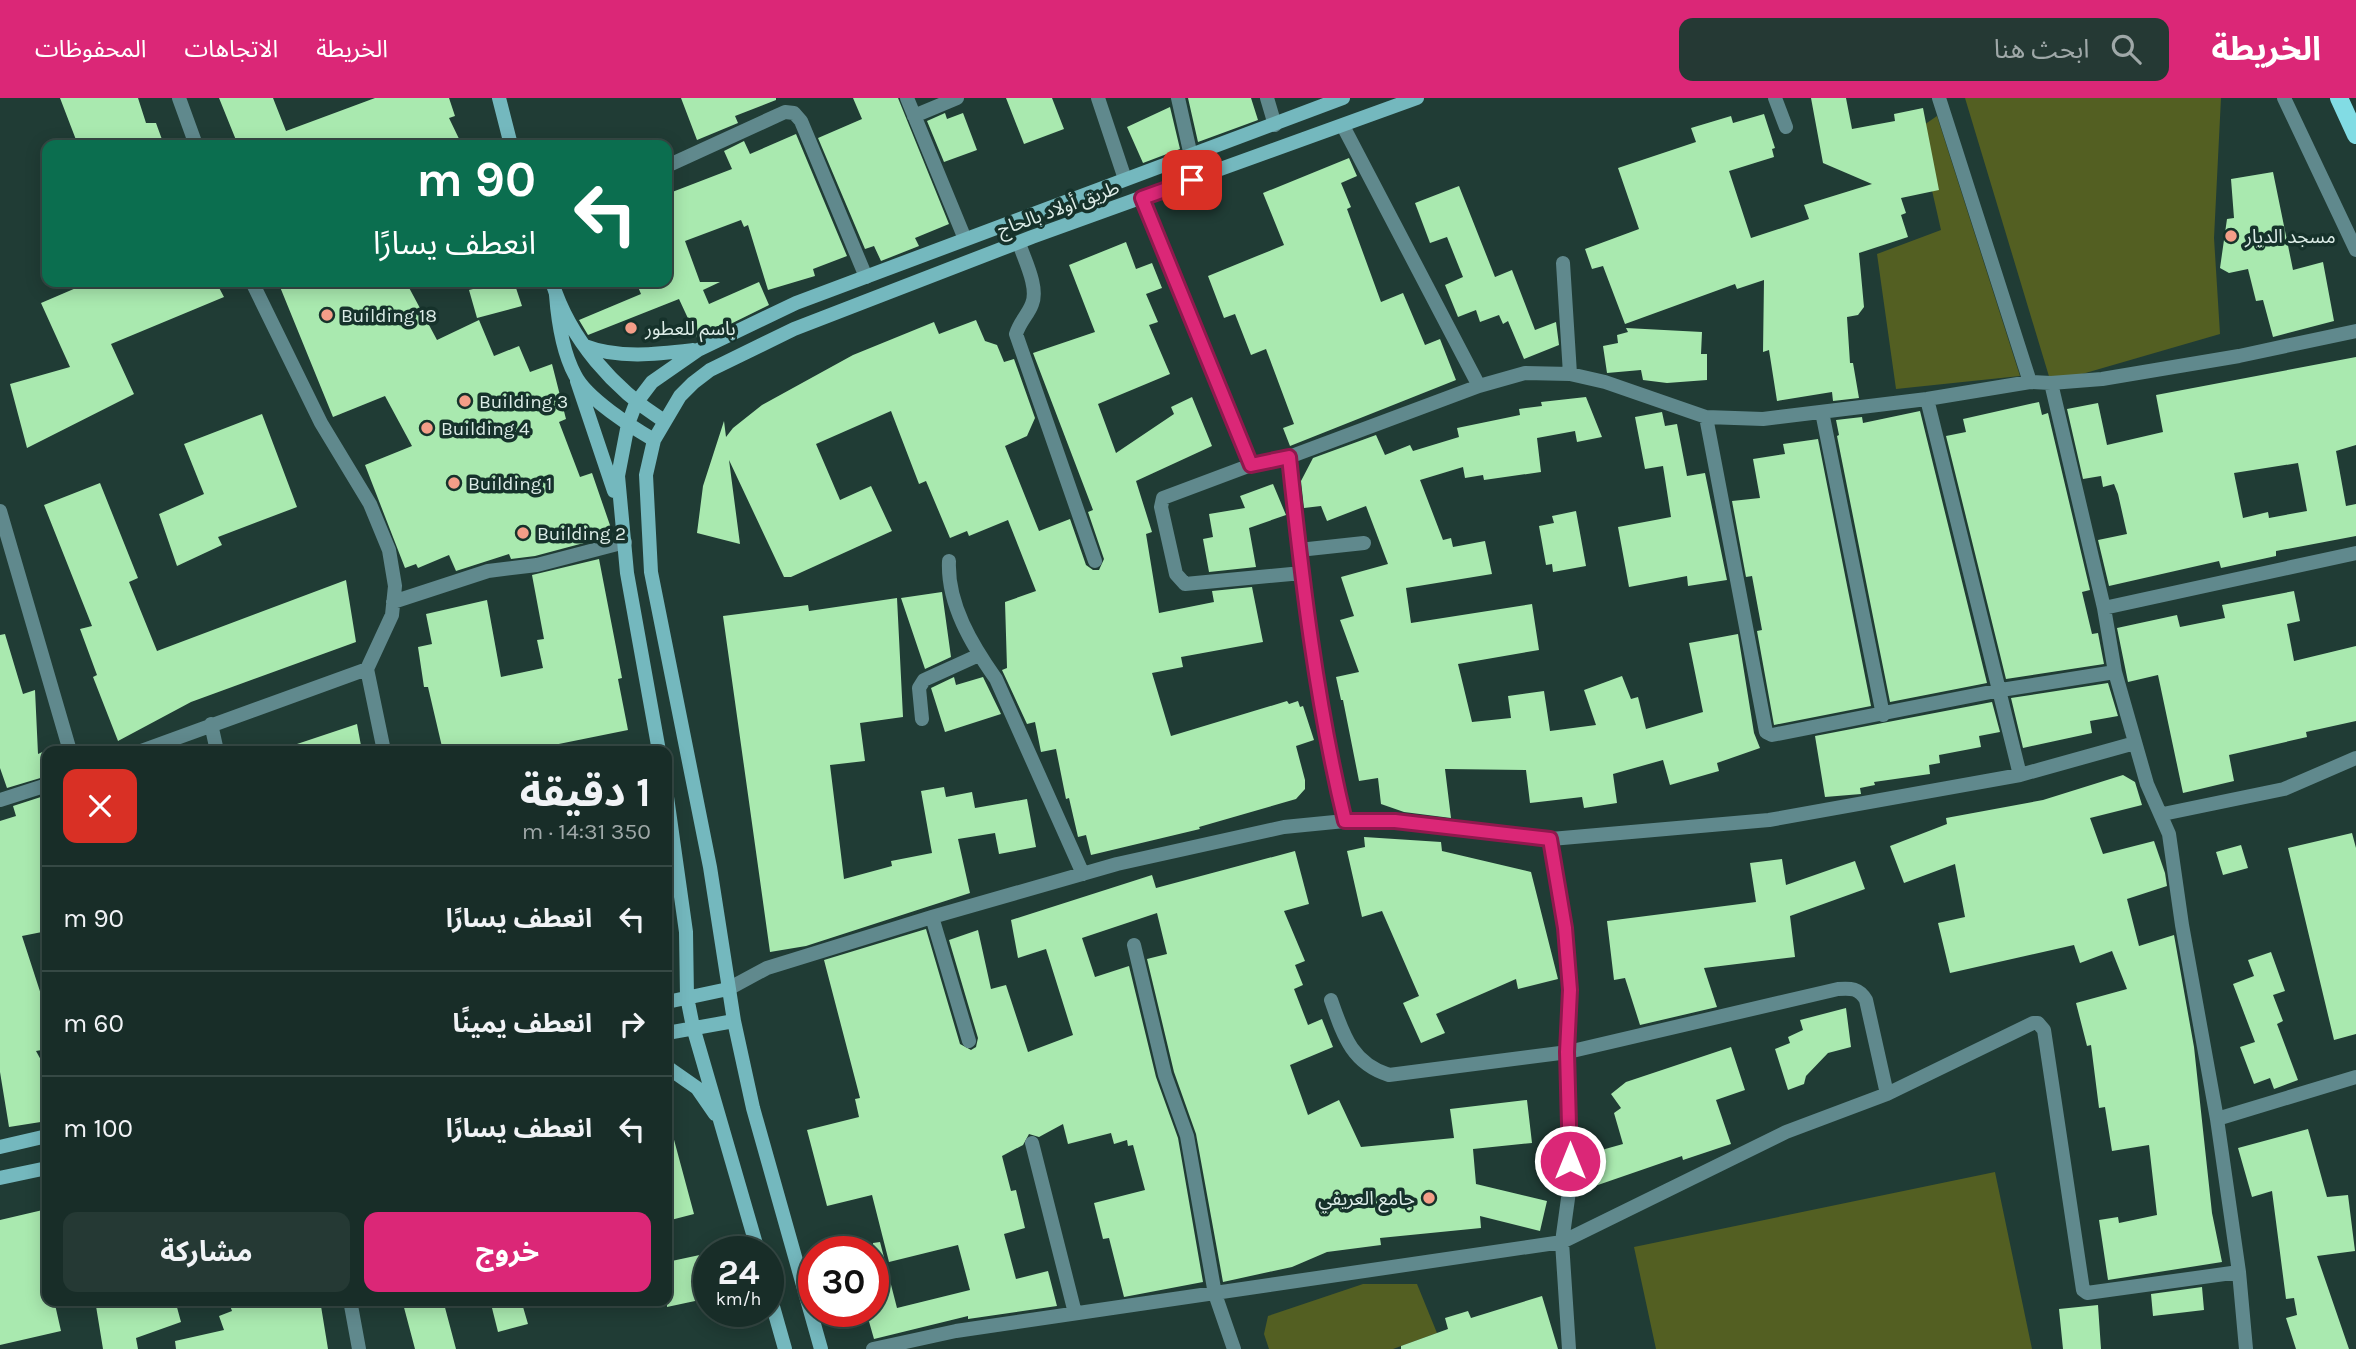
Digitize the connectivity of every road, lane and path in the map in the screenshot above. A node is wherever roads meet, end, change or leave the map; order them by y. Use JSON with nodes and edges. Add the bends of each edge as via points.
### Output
{"nodes":[{"id":1,"x":178,"y":98,"type":"edge"},
{"id":2,"x":499,"y":98,"type":"edge"},
{"id":3,"x":907,"y":98,"type":"edge"},
{"id":4,"x":957,"y":98,"type":"edge"},
{"id":5,"x":1098,"y":98,"type":"edge"},
{"id":6,"x":1178,"y":98,"type":"edge"},
{"id":7,"x":1267,"y":98,"type":"edge"},
{"id":8,"x":1343,"y":98,"type":"edge"},
{"id":9,"x":1417,"y":98,"type":"edge"},
{"id":10,"x":1775,"y":98,"type":"edge"},
{"id":11,"x":1940,"y":98,"type":"edge"},
{"id":12,"x":2284,"y":98,"type":"edge"},
{"id":13,"x":2339,"y":98,"type":"edge"},
{"id":14,"x":914,"y":116,"type":"junction"},
{"id":15,"x":1275,"y":125,"type":"junction"},
{"id":16,"x":1343,"y":126,"type":"junction"},
{"id":17,"x":1786,"y":127,"type":"dead end"},
{"id":18,"x":2356,"y":135,"type":"edge"},
{"id":19,"x":194,"y":140,"type":"edge"},
{"id":20,"x":510,"y":140,"type":"edge"},
{"id":21,"x":1191,"y":156,"type":"junction"},
{"id":22,"x":672,"y":164,"type":"edge"},
{"id":23,"x":1125,"y":179,"type":"junction"},
{"id":24,"x":1142,"y":198,"type":"junction"},
{"id":25,"x":965,"y":239,"type":"junction"},
{"id":26,"x":1019,"y":243,"type":"junction"},
{"id":27,"x":2356,"y":250,"type":"edge"},
{"id":28,"x":1563,"y":263,"type":"dead end"},
{"id":29,"x":866,"y":277,"type":"junction"},
{"id":30,"x":254,"y":287,"type":"edge"},
{"id":31,"x":554,"y":288,"type":"edge"},
{"id":32,"x":2356,"y":331,"type":"edge"},
{"id":33,"x":583,"y":345,"type":"junction"},
{"id":34,"x":698,"y":350,"type":"junction"},
{"id":35,"x":1570,"y":374,"type":"junction"},
{"id":36,"x":575,"y":376,"type":"junction"},
{"id":37,"x":2030,"y":382,"type":"junction"},
{"id":38,"x":2052,"y":383,"type":"junction"},
{"id":39,"x":1479,"y":386,"type":"junction"},
{"id":40,"x":1927,"y":399,"type":"junction"},
{"id":41,"x":636,"y":403,"type":"junction"},
{"id":42,"x":1822,"y":412,"type":"junction"},
{"id":43,"x":1706,"y":417,"type":"junction"},
{"id":44,"x":664,"y":421,"type":"junction"},
{"id":45,"x":628,"y":424,"type":"junction"},
{"id":46,"x":654,"y":440,"type":"junction"},
{"id":47,"x":1289,"y":457,"type":"junction"},
{"id":48,"x":1251,"y":465,"type":"junction"},
{"id":49,"x":0,"y":511,"type":"edge"},
{"id":50,"x":622,"y":517,"type":"junction"},
{"id":51,"x":625,"y":542,"type":"junction"},
{"id":52,"x":1364,"y":543,"type":"dead end"},
{"id":53,"x":1299,"y":550,"type":"junction"},
{"id":54,"x":2356,"y":553,"type":"edge"},
{"id":55,"x":949,"y":561,"type":"dead end"},
{"id":56,"x":1095,"y":561,"type":"dead end"},
{"id":57,"x":1302,"y":573,"type":"junction"},
{"id":58,"x":393,"y":602,"type":"junction"},
{"id":59,"x":2104,"y":608,"type":"junction"},
{"id":60,"x":979,"y":655,"type":"junction"},
{"id":61,"x":367,"y":668,"type":"junction"},
{"id":62,"x":2115,"y":672,"type":"junction"},
{"id":63,"x":2001,"y":690,"type":"junction"},
{"id":64,"x":1883,"y":715,"type":"junction"},
{"id":65,"x":922,"y":719,"type":"dead end"},
{"id":66,"x":211,"y":724,"type":"junction"},
{"id":67,"x":2135,"y":743,"type":"junction"},
{"id":68,"x":69,"y":746,"type":"edge"},
{"id":69,"x":154,"y":746,"type":"edge"},
{"id":70,"x":216,"y":746,"type":"edge"},
{"id":71,"x":383,"y":746,"type":"edge"},
{"id":72,"x":658,"y":746,"type":"edge"},
{"id":73,"x":2356,"y":758,"type":"edge"},
{"id":74,"x":2020,"y":775,"type":"junction"},
{"id":75,"x":42,"y":787,"type":"edge"},
{"id":76,"x":0,"y":800,"type":"edge"},
{"id":77,"x":2163,"y":814,"type":"junction"},
{"id":78,"x":1345,"y":821,"type":"junction"},
{"id":79,"x":672,"y":827,"type":"edge"},
{"id":80,"x":674,"y":839,"type":"junction"},
{"id":81,"x":1550,"y":839,"type":"junction"},
{"id":82,"x":672,"y":854,"type":"edge"},
{"id":83,"x":1083,"y":874,"type":"junction"},
{"id":84,"x":932,"y":917,"type":"junction"},
{"id":85,"x":1134,"y":945,"type":"dead end"},
{"id":86,"x":728,"y":989,"type":"junction"},
{"id":87,"x":687,"y":997,"type":"junction"},
{"id":88,"x":1331,"y":1000,"type":"dead end"},
{"id":89,"x":672,"y":1001,"type":"edge"},
{"id":90,"x":734,"y":1021,"type":"junction"},
{"id":91,"x":693,"y":1027,"type":"junction"},
{"id":92,"x":672,"y":1032,"type":"edge"},
{"id":93,"x":969,"y":1041,"type":"dead end"},
{"id":94,"x":1567,"y":1052,"type":"junction"},
{"id":95,"x":672,"y":1070,"type":"edge"},
{"id":96,"x":2356,"y":1077,"type":"edge"},
{"id":97,"x":1887,"y":1094,"type":"junction"},
{"id":98,"x":2217,"y":1119,"type":"junction"},
{"id":99,"x":42,"y":1137,"type":"edge"},
{"id":100,"x":1032,"y":1143,"type":"dead end"},
{"id":101,"x":0,"y":1147,"type":"edge"},
{"id":102,"x":729,"y":1148,"type":"junction"},
{"id":103,"x":42,"y":1169,"type":"edge"},
{"id":104,"x":0,"y":1178,"type":"edge"},
{"id":105,"x":754,"y":1236,"type":"edge"},
{"id":106,"x":1562,"y":1242,"type":"junction"},
{"id":107,"x":2239,"y":1272,"type":"junction"},
{"id":108,"x":1215,"y":1293,"type":"junction"},
{"id":109,"x":352,"y":1306,"type":"edge"},
{"id":110,"x":1075,"y":1313,"type":"junction"},
{"id":111,"x":779,"y":1327,"type":"edge"},
{"id":112,"x":359,"y":1349,"type":"edge"},
{"id":113,"x":785,"y":1349,"type":"edge"},
{"id":114,"x":821,"y":1349,"type":"edge"},
{"id":115,"x":873,"y":1349,"type":"edge"},
{"id":116,"x":1234,"y":1349,"type":"edge"},
{"id":117,"x":1569,"y":1349,"type":"edge"},
{"id":118,"x":2246,"y":1349,"type":"edge"}],
"edges":[{"from":1,"to":19,"type":"street"},
{"from":2,"to":20,"type":"main road"},
{"from":3,"to":14,"type":"street"},
{"from":4,"to":14,"type":"street"},
{"from":5,"to":23,"type":"street"},
{"from":6,"to":21,"type":"street"},
{"from":7,"to":15,"type":"street"},
{"from":8,"to":15,"type":"main road","name":"طريق أولاد بالحاج"},
{"from":9,"to":16,"type":"main road","name":"طريق أولاد بالحاج"},
{"from":10,"to":17,"type":"street"},
{"from":11,"to":37,"type":"street"},
{"from":12,"to":27,"type":"street"},
{"from":13,"to":18,"type":"main road"},
{"from":14,"to":25,"type":"street"},
{"from":15,"to":21,"type":"main road","name":"طريق أولاد بالحاج"},
{"from":16,"to":24,"type":"main road","name":"طريق أولاد بالحاج"},
{"from":16,"to":39,"type":"street"},
{"from":21,"to":23,"type":"main road","name":"طريق أولاد بالحاج"},
{"from":22,"to":29,"type":"street","via":[[785,112],[794,113]]},
{"from":23,"to":25,"type":"main road","name":"طريق أولاد بالحاج"},
{"from":24,"to":26,"type":"main road","name":"طريق أولاد بالحاج"},
{"from":24,"to":48,"type":"street"},
{"from":25,"to":29,"type":"main road","name":"طريق أولاد بالحاج"},
{"from":26,"to":44,"type":"main road","name":"طريق أولاد بالحاج","via":[[832,313],[710,370],[680,396]]},
{"from":26,"to":56,"type":"street","via":[[1033,289],[1032,304],[1016,334]]},
{"from":28,"to":35,"type":"street"},
{"from":29,"to":34,"type":"main road","name":"طريق أولاد بالحاج"},
{"from":30,"to":58,"type":"street","via":[[321,423],[370,504],[389,550]]},
{"from":31,"to":33,"type":"main road"},
{"from":31,"to":36,"type":"main road","via":[[558,320]]},
{"from":32,"to":38,"type":"street","via":[[2239,356]]},
{"from":33,"to":34,"type":"main road","via":[[624,353]]},
{"from":33,"to":41,"type":"main road"},
{"from":34,"to":41,"type":"main road","via":[[652,382]]},
{"from":35,"to":39,"type":"street","via":[[1525,373]]},
{"from":35,"to":43,"type":"street"},
{"from":36,"to":45,"type":"main road"},
{"from":36,"to":50,"type":"main road"},
{"from":37,"to":38,"type":"street"},
{"from":37,"to":40,"type":"street"},
{"from":38,"to":59,"type":"street"},
{"from":39,"to":47,"type":"street"},
{"from":40,"to":42,"type":"street"},
{"from":40,"to":63,"type":"street"},
{"from":41,"to":44,"type":"main road"},
{"from":41,"to":45,"type":"main road"},
{"from":42,"to":43,"type":"street","via":[[1763,419]]},
{"from":42,"to":64,"type":"street"},
{"from":43,"to":64,"type":"street","via":[[1766,732],[1779,736]]},
{"from":44,"to":46,"type":"main road","name":"طريق أولاد بالحاج"},
{"from":45,"to":46,"type":"main road"},
{"from":45,"to":50,"type":"main road","via":[[618,476]]},
{"from":46,"to":86,"type":"main road","name":"طريق أولاد بالحاج","via":[[646,475],[651,572],[710,867]]},
{"from":47,"to":48,"type":"street"},
{"from":47,"to":53,"type":"street"},
{"from":48,"to":57,"type":"street","via":[[1163,498],[1161,507],[1178,578],[1190,584]]},
{"from":49,"to":68,"type":"street"},
{"from":50,"to":51,"type":"main road"},
{"from":51,"to":58,"type":"street","via":[[537,565],[488,571]]},
{"from":51,"to":72,"type":"main road"},
{"from":52,"to":53,"type":"street"},
{"from":53,"to":57,"type":"street"},
{"from":54,"to":59,"type":"street"},
{"from":55,"to":60,"type":"street","via":[[953,598]]},
{"from":57,"to":78,"type":"street","via":[[1320,705]]},
{"from":58,"to":61,"type":"street","via":[[392,615]]},
{"from":59,"to":62,"type":"street"},
{"from":60,"to":65,"type":"street","via":[[924,680],[919,688]]},
{"from":60,"to":83,"type":"street","via":[[996,679]]},
{"from":61,"to":66,"type":"street"},
{"from":61,"to":71,"type":"street"},
{"from":62,"to":63,"type":"street"},
{"from":62,"to":67,"type":"street"},
{"from":63,"to":64,"type":"street"},
{"from":63,"to":74,"type":"street"},
{"from":66,"to":69,"type":"street"},
{"from":66,"to":70,"type":"street"},
{"from":67,"to":74,"type":"street"},
{"from":67,"to":77,"type":"street","via":[[2147,784]]},
{"from":73,"to":77,"type":"street","via":[[2284,789]]},
{"from":74,"to":81,"type":"street","via":[[1769,820]]},
{"from":75,"to":76,"type":"street"},
{"from":77,"to":98,"type":"street"},
{"from":78,"to":81,"type":"street","via":[[1395,821]]},
{"from":78,"to":83,"type":"street","via":[[1284,827]]},
{"from":79,"to":80,"type":"main road"},
{"from":80,"to":82,"type":"main road"},
{"from":80,"to":87,"type":"main road","via":[[686,932]]},
{"from":81,"to":94,"type":"street","via":[[1570,990]]},
{"from":83,"to":84,"type":"street"},
{"from":84,"to":86,"type":"street","via":[[767,968]]},
{"from":84,"to":93,"type":"street"},
{"from":85,"to":108,"type":"street","via":[[1165,1075],[1187,1136]]},
{"from":86,"to":87,"type":"main road"},
{"from":86,"to":90,"type":"main road","name":"طريق أولاد بالحاج"},
{"from":87,"to":89,"type":"main road"},
{"from":87,"to":91,"type":"main road"},
{"from":88,"to":94,"type":"street","via":[[1356,1058],[1389,1074]]},
{"from":90,"to":91,"type":"main road"},
{"from":90,"to":114,"type":"main road","name":"طريق أولاد بالحاج","via":[[753,1108]]},
{"from":91,"to":92,"type":"main road"},
{"from":91,"to":102,"type":"main road"},
{"from":94,"to":97,"type":"street","via":[[1853,988],[1866,1000]]},
{"from":94,"to":106,"type":"street","via":[[1570,1184]]},
{"from":95,"to":102,"type":"main road","via":[[704,1097]]},
{"from":96,"to":98,"type":"street"},
{"from":97,"to":106,"type":"street","via":[[1786,1132]]},
{"from":97,"to":107,"type":"street","via":[[2038,1023],[2045,1030],[2082,1290],[2087,1293]]},
{"from":98,"to":107,"type":"street"},
{"from":99,"to":101,"type":"main road"},
{"from":100,"to":110,"type":"street"},
{"from":102,"to":105,"type":"main road"},
{"from":103,"to":104,"type":"main road"},
{"from":106,"to":108,"type":"street"},
{"from":106,"to":117,"type":"street"},
{"from":107,"to":118,"type":"street"},
{"from":108,"to":110,"type":"street"},
{"from":108,"to":116,"type":"street"},
{"from":109,"to":112,"type":"street"},
{"from":110,"to":115,"type":"street"},
{"from":111,"to":113,"type":"main road"}]}
